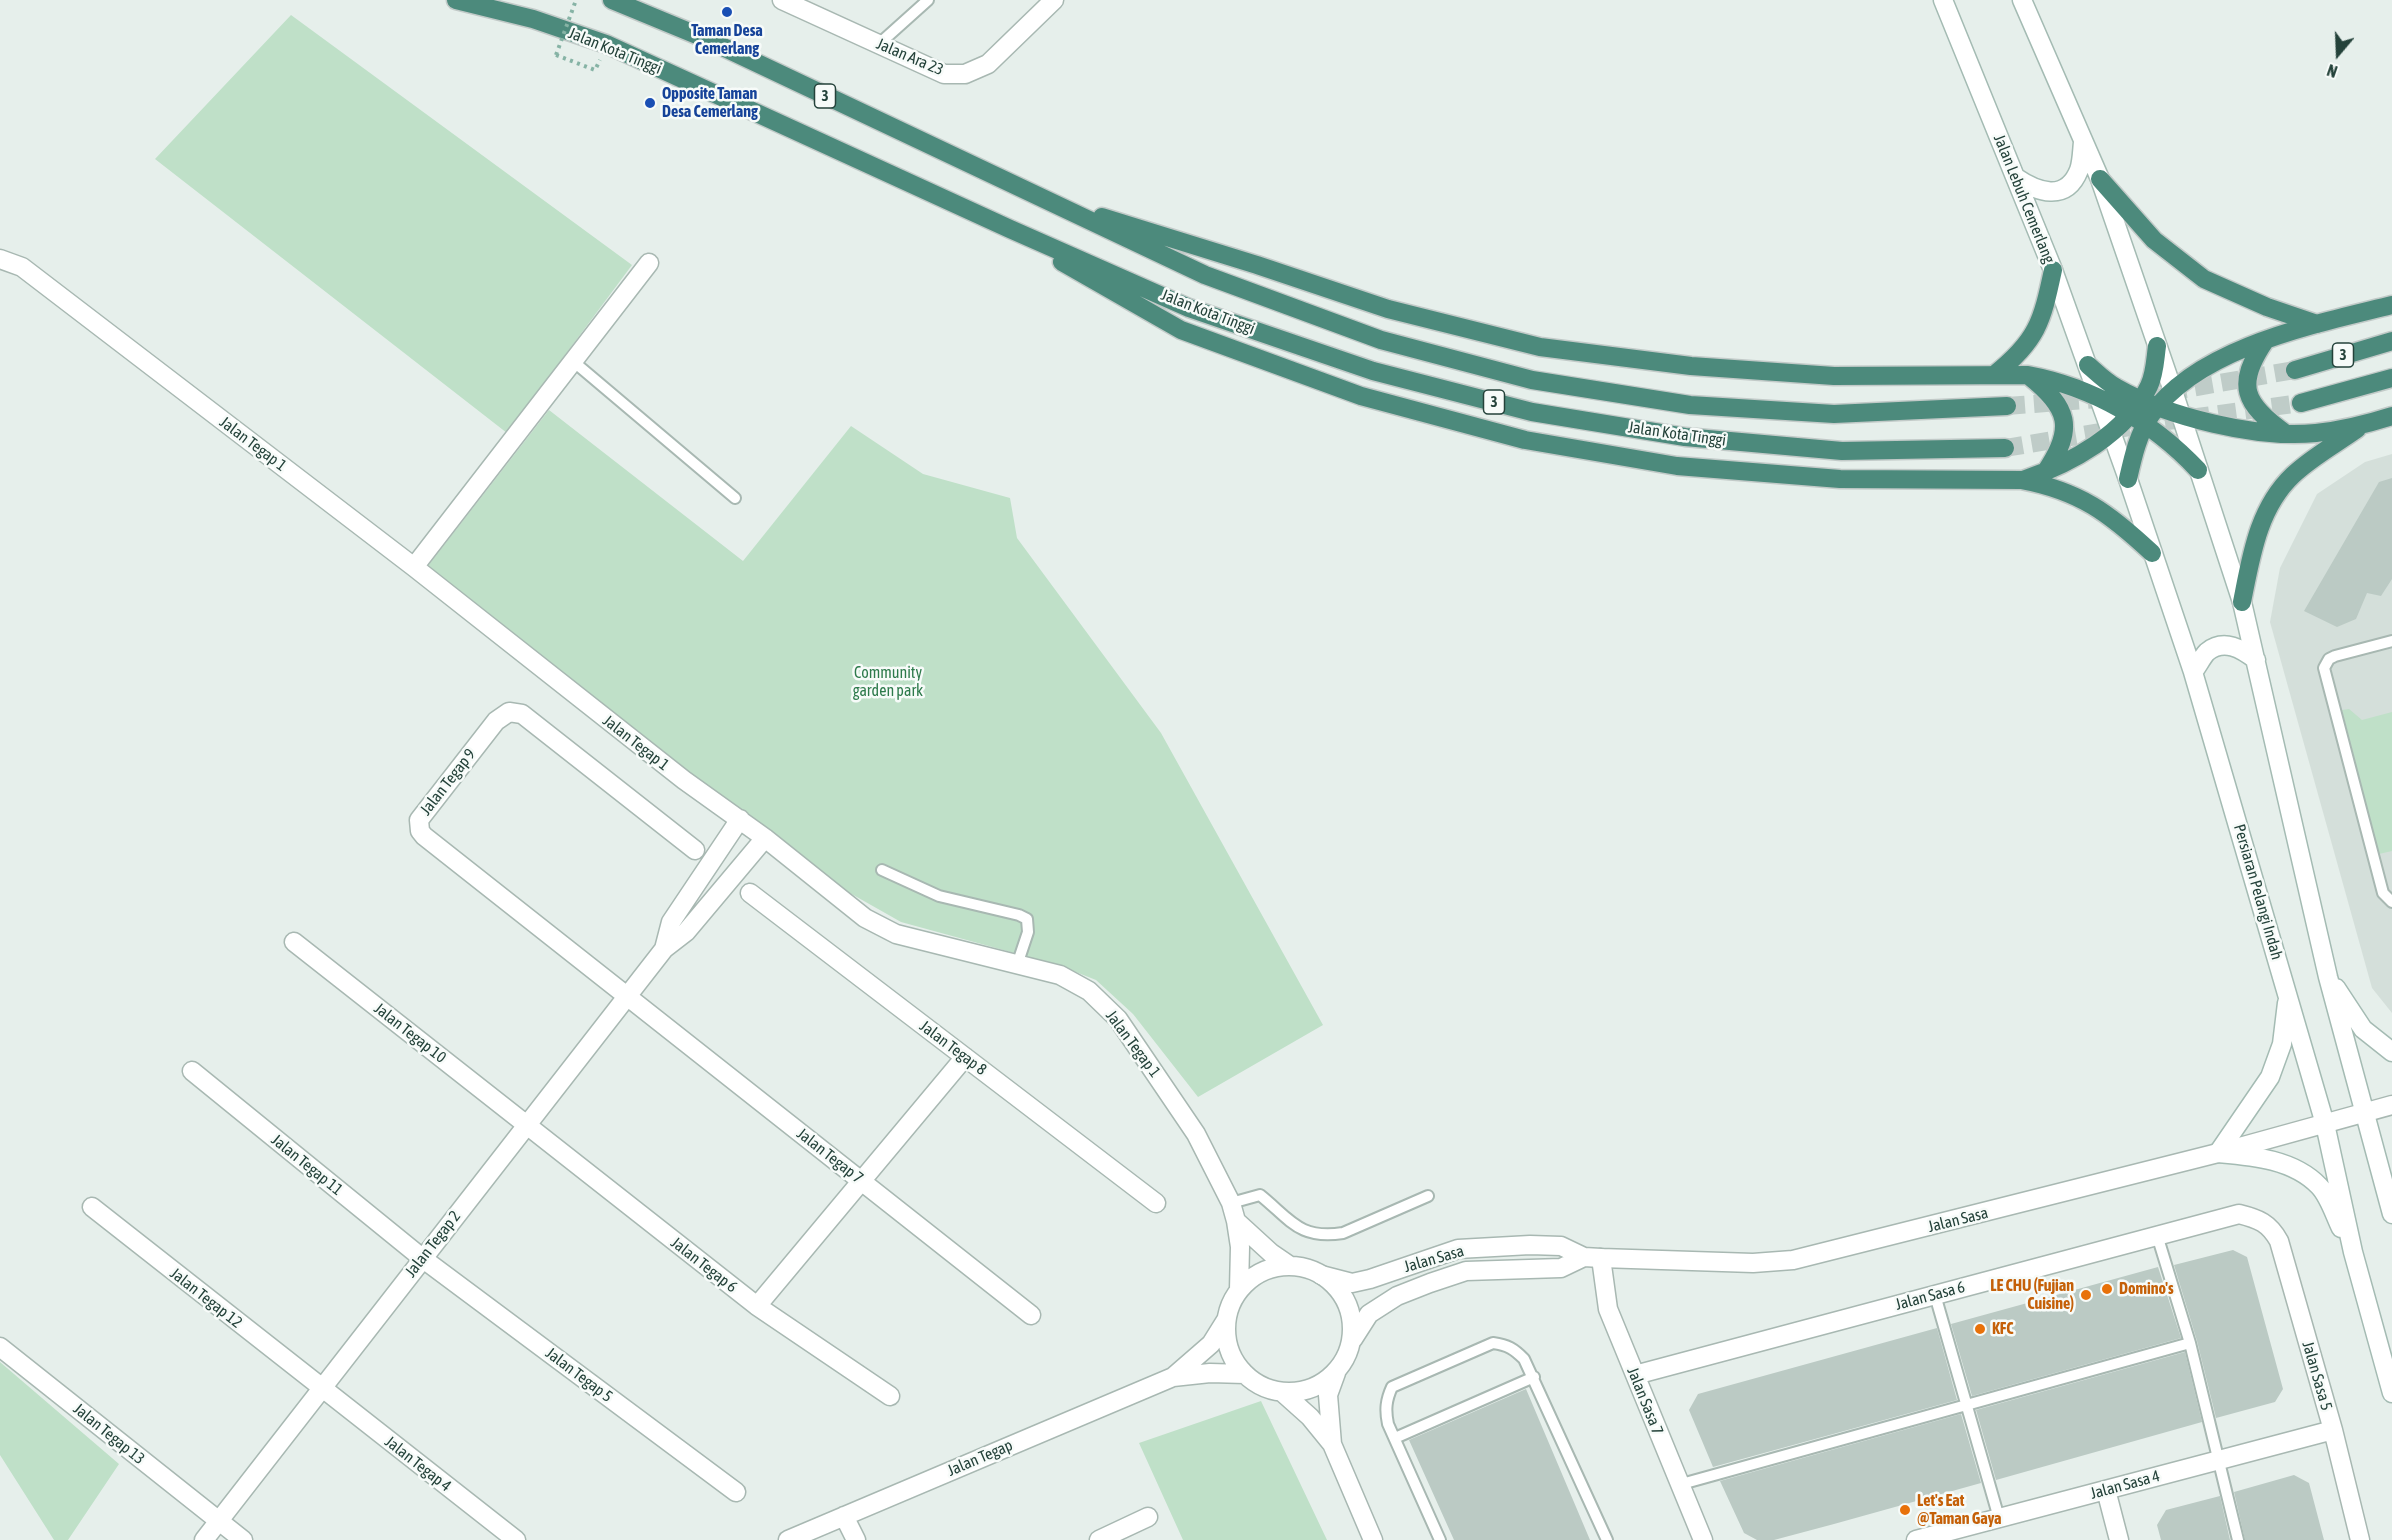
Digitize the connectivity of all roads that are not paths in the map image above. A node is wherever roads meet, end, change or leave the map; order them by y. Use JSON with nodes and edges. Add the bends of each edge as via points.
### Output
{"nodes":[{"id":1,"x":456,"y":0,"type":"edge"},
{"id":2,"x":612,"y":0,"type":"edge"},
{"id":3,"x":782,"y":0,"type":"edge"},
{"id":4,"x":928,"y":0,"type":"edge"},
{"id":5,"x":1054,"y":0,"type":"edge"},
{"id":6,"x":1943,"y":0,"type":"edge"},
{"id":7,"x":2022,"y":0,"type":"edge"},
{"id":8,"x":812,"y":6,"type":"edge"},
{"id":9,"x":879,"y":44,"type":"junction"},
{"id":10,"x":2083,"y":140,"type":"junction"},
{"id":11,"x":2015,"y":177,"type":"junction"},
{"id":12,"x":2100,"y":180,"type":"junction"},
{"id":13,"x":1037,"y":197,"type":"junction"},
{"id":14,"x":1010,"y":229,"type":"junction"},
{"id":15,"x":0,"y":260,"type":"edge"},
{"id":16,"x":649,"y":263,"type":"dead end"},
{"id":17,"x":2053,"y":270,"type":"junction"},
{"id":18,"x":2392,"y":305,"type":"edge"},
{"id":19,"x":2317,"y":324,"type":"junction"},
{"id":20,"x":2265,"y":341,"type":"junction"},
{"id":21,"x":2392,"y":341,"type":"edge"},
{"id":22,"x":2157,"y":346,"type":"junction"},
{"id":23,"x":574,"y":362,"type":"junction"},
{"id":24,"x":2088,"y":365,"type":"junction"},
{"id":25,"x":2295,"y":370,"type":"tunnel mouth"},
{"id":26,"x":1994,"y":375,"type":"junction"},
{"id":27,"x":2028,"y":375,"type":"junction"},
{"id":28,"x":2392,"y":378,"type":"edge"},
{"id":29,"x":2173,"y":392,"type":"junction"},
{"id":30,"x":2100,"y":399,"type":"junction"},
{"id":31,"x":2149,"y":403,"type":"junction"},
{"id":32,"x":2301,"y":403,"type":"tunnel mouth"},
{"id":33,"x":2007,"y":406,"type":"tunnel mouth"},
{"id":34,"x":2179,"y":413,"type":"junction"},
{"id":35,"x":2129,"y":415,"type":"junction"},
{"id":36,"x":2392,"y":416,"type":"edge"},
{"id":37,"x":2145,"y":425,"type":"junction"},
{"id":38,"x":2364,"y":425,"type":"junction"},
{"id":39,"x":2111,"y":432,"type":"junction"},
{"id":40,"x":2285,"y":434,"type":"junction"},
{"id":41,"x":2005,"y":448,"type":"tunnel mouth"},
{"id":42,"x":2198,"y":470,"type":"junction"},
{"id":43,"x":2046,"y":472,"type":"junction"},
{"id":44,"x":2128,"y":479,"type":"junction"},
{"id":45,"x":2021,"y":480,"type":"junction"},
{"id":46,"x":735,"y":498,"type":"dead end"},
{"id":47,"x":2152,"y":553,"type":"junction"},
{"id":48,"x":414,"y":567,"type":"junction"},
{"id":49,"x":2242,"y":602,"type":"junction"},
{"id":50,"x":2392,"y":641,"type":"edge"},
{"id":51,"x":2256,"y":660,"type":"junction"},
{"id":52,"x":2193,"y":672,"type":"junction"},
{"id":53,"x":740,"y":819,"type":"junction"},
{"id":54,"x":765,"y":838,"type":"junction"},
{"id":55,"x":695,"y":850,"type":"dead end"},
{"id":56,"x":882,"y":870,"type":"dead end"},
{"id":57,"x":750,"y":893,"type":"dead end"},
{"id":58,"x":2392,"y":902,"type":"edge"},
{"id":59,"x":294,"y":942,"type":"dead end"},
{"id":60,"x":664,"y":949,"type":"junction"},
{"id":61,"x":1017,"y":965,"type":"junction"},
{"id":62,"x":2328,"y":977,"type":"junction"},
{"id":63,"x":2288,"y":995,"type":"junction"},
{"id":64,"x":628,"y":997,"type":"junction"},
{"id":65,"x":2392,"y":1052,"type":"edge"},
{"id":66,"x":965,"y":1057,"type":"junction"},
{"id":67,"x":192,"y":1071,"type":"dead end"},
{"id":68,"x":2392,"y":1105,"type":"edge"},
{"id":69,"x":2365,"y":1112,"type":"junction"},
{"id":70,"x":526,"y":1124,"type":"junction"},
{"id":71,"x":2325,"y":1124,"type":"junction"},
{"id":72,"x":2218,"y":1153,"type":"junction"},
{"id":73,"x":861,"y":1181,"type":"junction"},
{"id":74,"x":1428,"y":1196,"type":"dead end"},
{"id":75,"x":1156,"y":1203,"type":"dead end"},
{"id":76,"x":1230,"y":1203,"type":"junction"},
{"id":77,"x":92,"y":1207,"type":"dead end"},
{"id":78,"x":2392,"y":1214,"type":"edge"},
{"id":79,"x":2260,"y":1220,"type":"joint"},
{"id":80,"x":1236,"y":1221,"type":"junction"},
{"id":81,"x":2157,"y":1235,"type":"junction"},
{"id":82,"x":2353,"y":1252,"type":"junction"},
{"id":83,"x":422,"y":1258,"type":"junction"},
{"id":84,"x":1592,"y":1258,"type":"junction"},
{"id":85,"x":1290,"y":1266,"type":"junction"},
{"id":86,"x":1321,"y":1275,"type":"junction"},
{"id":87,"x":1239,"y":1290,"type":"junction"},
{"id":88,"x":1935,"y":1295,"type":"junction"},
{"id":89,"x":757,"y":1306,"type":"junction"},
{"id":90,"x":1031,"y":1315,"type":"dead end"},
{"id":91,"x":1226,"y":1320,"type":"junction"},
{"id":92,"x":1353,"y":1339,"type":"junction"},
{"id":93,"x":2190,"y":1343,"type":"junction"},
{"id":94,"x":0,"y":1347,"type":"edge"},
{"id":95,"x":1336,"y":1372,"type":"junction"},
{"id":96,"x":1245,"y":1374,"type":"junction"},
{"id":97,"x":1635,"y":1375,"type":"junction"},
{"id":98,"x":1173,"y":1377,"type":"junction"},
{"id":99,"x":1534,"y":1377,"type":"junction"},
{"id":100,"x":321,"y":1389,"type":"junction"},
{"id":101,"x":1282,"y":1392,"type":"junction"},
{"id":102,"x":2392,"y":1393,"type":"edge"},
{"id":103,"x":890,"y":1396,"type":"dead end"},
{"id":104,"x":1965,"y":1405,"type":"junction"},
{"id":105,"x":2333,"y":1430,"type":"junction"},
{"id":106,"x":1395,"y":1438,"type":"junction"},
{"id":107,"x":1332,"y":1444,"type":"junction"},
{"id":108,"x":2219,"y":1460,"type":"junction"},
{"id":109,"x":1678,"y":1485,"type":"junction"},
{"id":110,"x":2106,"y":1490,"type":"junction"},
{"id":111,"x":736,"y":1492,"type":"dead end"},
{"id":112,"x":844,"y":1516,"type":"junction"},
{"id":113,"x":1148,"y":1517,"type":"dead end"},
{"id":114,"x":1999,"y":1518,"type":"junction"},
{"id":115,"x":218,"y":1521,"type":"junction"},
{"id":116,"x":822,"y":1534,"type":"edge"},
{"id":117,"x":204,"y":1540,"type":"edge"},
{"id":118,"x":243,"y":1540,"type":"edge"},
{"id":119,"x":516,"y":1540,"type":"edge"},
{"id":120,"x":788,"y":1540,"type":"edge"},
{"id":121,"x":856,"y":1540,"type":"edge"},
{"id":122,"x":1099,"y":1540,"type":"edge"},
{"id":123,"x":1373,"y":1540,"type":"edge"},
{"id":124,"x":1440,"y":1540,"type":"edge"},
{"id":125,"x":1607,"y":1540,"type":"edge"},
{"id":126,"x":1703,"y":1540,"type":"edge"},
{"id":127,"x":1916,"y":1540,"type":"edge"},
{"id":128,"x":2120,"y":1540,"type":"edge"},
{"id":129,"x":2238,"y":1540,"type":"edge"},
{"id":130,"x":2360,"y":1540,"type":"edge"}],
"edges":[{"from":1,"to":14,"type":"highway","name":"Jalan Kota Tinggi","number":"3","via":[[606,44]]},
{"from":2,"to":13,"type":"highway","name":"Jalan Kota Tinggi","number":"3","via":[[704,38]]},
{"from":3,"to":8,"type":"street","name":"Jalan Ara 23"},
{"from":4,"to":9,"type":"lane"},
{"from":5,"to":9,"type":"street","name":"Jalan Ara 23","via":[[988,64],[966,74],[944,74]]},
{"from":6,"to":11,"type":"street","name":"Jalan Lebuh Cemerlang"},
{"from":7,"to":10,"type":"street"},
{"from":8,"to":9,"type":"street","name":"Jalan Ara 23"},
{"from":10,"to":11,"type":"street","via":[[2080,169],[2072,183],[2062,190],[2033,189]]},
{"from":10,"to":12,"type":"street"},
{"from":11,"to":17,"type":"street","name":"Jalan Lebuh Cemerlang"},
{"from":12,"to":19,"type":"highway","via":[[2154,240],[2204,279]]},
{"from":12,"to":22,"type":"street"},
{"from":13,"to":26,"type":"highway","via":[[1388,309],[1540,347],[1691,366],[1834,376]]},
{"from":13,"to":33,"type":"highway","name":"Jalan Kota Tinggi","number":"3","via":[[1205,275],[1381,340],[1532,380],[1690,405],[1823,413]]},
{"from":14,"to":41,"type":"highway","name":"Jalan Kota Tinggi","number":"3","via":[[1189,308],[1373,371],[1532,411],[1684,437],[1842,451]]},
{"from":14,"to":45,"type":"highway","via":[[1181,330],[1361,396],[1525,440],[1677,465],[1840,480]]},
{"from":15,"to":48,"type":"street","name":"Jalan Tegap 1","via":[[22,267]]},
{"from":16,"to":23,"type":"street"},
{"from":17,"to":24,"type":"street","name":"Jalan Lebuh Cemerlang"},
{"from":17,"to":26,"type":"highway","via":[[2044,314],[2033,336],[2018,356]]},
{"from":18,"to":19,"type":"highway"},
{"from":19,"to":20,"type":"highway"},
{"from":20,"to":29,"type":"highway","via":[[2213,361]]},
{"from":20,"to":40,"type":"highway","via":[[2247,371],[2247,386],[2251,402],[2262,417]]},
{"from":21,"to":25,"type":"highway","number":"3"},
{"from":22,"to":29,"type":"street"},
{"from":22,"to":31,"type":"highway"},
{"from":23,"to":46,"type":"lane"},
{"from":23,"to":48,"type":"street"},
{"from":24,"to":30,"type":"street","name":"Jalan Lebuh Cemerlang"},
{"from":24,"to":31,"type":"highway","via":[[2115,387]]},
{"from":26,"to":27,"type":"highway"},
{"from":27,"to":30,"type":"highway","via":[[2056,380]]},
{"from":27,"to":43,"type":"highway","via":[[2060,407],[2065,430],[2059,451]]},
{"from":28,"to":32,"type":"highway","number":"3"},
{"from":29,"to":31,"type":"highway"},
{"from":29,"to":34,"type":"street"},
{"from":30,"to":35,"type":"highway"},
{"from":30,"to":39,"type":"street","name":"Persiaran Pelangi Indah"},
{"from":31,"to":34,"type":"highway"},
{"from":31,"to":35,"type":"highway"},
{"from":31,"to":37,"type":"highway"},
{"from":34,"to":40,"type":"highway","via":[[2228,427]]},
{"from":34,"to":42,"type":"street"},
{"from":35,"to":37,"type":"highway"},
{"from":35,"to":39,"type":"highway"},
{"from":36,"to":38,"type":"highway"},
{"from":37,"to":42,"type":"highway","via":[[2176,447]]},
{"from":37,"to":44,"type":"highway"},
{"from":38,"to":40,"type":"highway"},
{"from":38,"to":49,"type":"highway","via":[[2292,475],[2274,496],[2261,522]]},
{"from":39,"to":43,"type":"highway"},
{"from":39,"to":44,"type":"street","name":"Persiaran Pelangi Indah"},
{"from":42,"to":49,"type":"street"},
{"from":43,"to":45,"type":"highway"},
{"from":44,"to":47,"type":"street","name":"Persiaran Pelangi Indah"},
{"from":45,"to":47,"type":"highway","via":[[2050,486],[2091,504]]},
{"from":47,"to":52,"type":"street","name":"Persiaran Pelangi Indah"},
{"from":48,"to":53,"type":"street","name":"Jalan Tegap 1","via":[[675,773]]},
{"from":49,"to":51,"type":"street"},
{"from":50,"to":58,"type":"lane","via":[[2335,656],[2324,668],[2383,892]]},
{"from":51,"to":52,"type":"street","via":[[2241,649],[2217,646],[2206,653]]},
{"from":51,"to":62,"type":"street"},
{"from":52,"to":63,"type":"street","name":"Persiaran Pelangi Indah"},
{"from":53,"to":54,"type":"street","name":"Jalan Tegap 1"},
{"from":53,"to":60,"type":"street","name":"Jalan Tegap 2","via":[[671,922]]},
{"from":54,"to":60,"type":"street","name":"Jalan Tegap 2","via":[[686,932]]},
{"from":54,"to":61,"type":"street","name":"Jalan Tegap 1","via":[[865,918],[896,934]]},
{"from":55,"to":64,"type":"street","name":"Jalan Tegap 9","via":[[522,714],[509,712],[496,721],[418,820],[423,836]]},
{"from":56,"to":61,"type":"lane","via":[[939,896],[1027,920],[1028,932]]},
{"from":57,"to":66,"type":"street","name":"Jalan Tegap 8"},
{"from":59,"to":70,"type":"street","name":"Jalan Tegap 10"},
{"from":60,"to":64,"type":"street","name":"Jalan Tegap 2"},
{"from":61,"to":76,"type":"street","name":"Jalan Tegap 1","via":[[1060,975],[1089,991],[1118,1019],[1196,1134]]},
{"from":62,"to":65,"type":"street","via":[[2363,1029]]},
{"from":62,"to":69,"type":"street"},
{"from":63,"to":71,"type":"street","name":"Persiaran Pelangi Indah"},
{"from":63,"to":72,"type":"street","via":[[2282,1044],[2270,1077]]},
{"from":64,"to":70,"type":"street","name":"Jalan Tegap 2"},
{"from":64,"to":73,"type":"street","name":"Jalan Tegap 7"},
{"from":66,"to":73,"type":"street"},
{"from":66,"to":75,"type":"street","name":"Jalan Tegap 8"},
{"from":67,"to":83,"type":"street","name":"Jalan Tegap 11"},
{"from":68,"to":69,"type":"street","name":"Jalan Sasa"},
{"from":69,"to":71,"type":"street","name":"Jalan Sasa"},
{"from":69,"to":78,"type":"street"},
{"from":70,"to":83,"type":"street","name":"Jalan Tegap 2"},
{"from":70,"to":89,"type":"street","name":"Jalan Tegap 6"},
{"from":71,"to":72,"type":"street","name":"Jalan Sasa"},
{"from":71,"to":82,"type":"street","name":"Persiaran Pelangi Indah"},
{"from":72,"to":82,"type":"street","via":[[2260,1156],[2296,1170],[2320,1187]]},
{"from":72,"to":84,"type":"street","name":"Jalan Sasa","via":[[1793,1260],[1753,1263]]},
{"from":73,"to":89,"type":"street"},
{"from":73,"to":90,"type":"street","name":"Jalan Tegap 7"},
{"from":74,"to":76,"type":"lane","via":[[1329,1236],[1312,1234],[1290,1224],[1260,1195]]},
{"from":76,"to":80,"type":"street","name":"Jalan Tegap 1"},
{"from":77,"to":100,"type":"street","name":"Jalan Tegap 12"},
{"from":79,"to":81,"type":"street","name":"Jalan Sasa 6","via":[[2239,1214]]},
{"from":79,"to":105,"type":"street","name":"Jalan Sasa 5","via":[[2279,1241]]},
{"from":80,"to":85,"type":"street","name":"Jalan Tegap 1"},
{"from":80,"to":87,"type":"street","name":"Jalan Tegap 1"},
{"from":81,"to":88,"type":"street","name":"Jalan Sasa 6"},
{"from":81,"to":93,"type":"lane"},
{"from":82,"to":102,"type":"street","name":"Persiaran Pelangi Indah"},
{"from":83,"to":100,"type":"street","name":"Jalan Tegap 2"},
{"from":83,"to":111,"type":"street","name":"Jalan Tegap 5"},
{"from":84,"to":86,"type":"street","name":"Jalan Sasa","via":[[1561,1246],[1458,1249],[1352,1283]]},
{"from":84,"to":92,"type":"street","name":"Jalan Sasa","via":[[1561,1268],[1466,1271],[1430,1283],[1396,1296],[1369,1314]]},
{"from":84,"to":97,"type":"street","name":"Jalan Sasa 7"},
{"from":85,"to":86,"type":"street"},
{"from":85,"to":87,"type":"street","via":[[1271,1268]]},
{"from":86,"to":92,"type":"street","via":[[1344,1298],[1351,1314]]},
{"from":87,"to":91,"type":"street"},
{"from":88,"to":97,"type":"street","name":"Jalan Sasa 6"},
{"from":88,"to":104,"type":"lane"},
{"from":89,"to":103,"type":"street","name":"Jalan Tegap 6"},
{"from":91,"to":96,"type":"street","via":[[1229,1349]]},
{"from":91,"to":98,"type":"street","name":"Jalan Tegap","via":[[1211,1344]]},
{"from":92,"to":95,"type":"street"},
{"from":93,"to":104,"type":"lane"},
{"from":93,"to":108,"type":"lane"},
{"from":94,"to":115,"type":"street","name":"Jalan Tegap 13"},
{"from":95,"to":101,"type":"street","via":[[1312,1388]]},
{"from":95,"to":107,"type":"street","via":[[1328,1395]]},
{"from":96,"to":98,"type":"street","name":"Jalan Tegap"},
{"from":96,"to":101,"type":"street","via":[[1262,1386]]},
{"from":97,"to":109,"type":"street","name":"Jalan Sasa 7"},
{"from":98,"to":112,"type":"street","name":"Jalan Tegap"},
{"from":99,"to":106,"type":"lane"},
{"from":99,"to":106,"type":"lane","via":[[1515,1349],[1493,1343],[1392,1387],[1386,1411]]},
{"from":99,"to":125,"type":"lane"},
{"from":100,"to":115,"type":"street","name":"Jalan Tegap 2"},
{"from":100,"to":119,"type":"street","name":"Jalan Tegap 4"},
{"from":101,"to":107,"type":"street","via":[[1310,1416]]},
{"from":104,"to":109,"type":"lane"},
{"from":104,"to":114,"type":"lane"},
{"from":105,"to":108,"type":"street","name":"Jalan Sasa 4"},
{"from":105,"to":130,"type":"street","name":"Jalan Sasa 5"},
{"from":106,"to":124,"type":"lane"},
{"from":107,"to":123,"type":"street"},
{"from":108,"to":110,"type":"street","name":"Jalan Sasa 4"},
{"from":108,"to":129,"type":"lane"},
{"from":109,"to":126,"type":"street","name":"Jalan Sasa 7"},
{"from":110,"to":114,"type":"street","name":"Jalan Sasa 4"},
{"from":110,"to":128,"type":"street"},
{"from":112,"to":116,"type":"street","name":"Jalan Tegap"},
{"from":112,"to":121,"type":"street"},
{"from":113,"to":122,"type":"street"},
{"from":114,"to":127,"type":"street","name":"Jalan Sasa 4"},
{"from":115,"to":117,"type":"street","name":"Jalan Tegap 2"},
{"from":115,"to":118,"type":"street","name":"Jalan Tegap 13"},
{"from":116,"to":120,"type":"street","name":"Jalan Tegap"}]}
